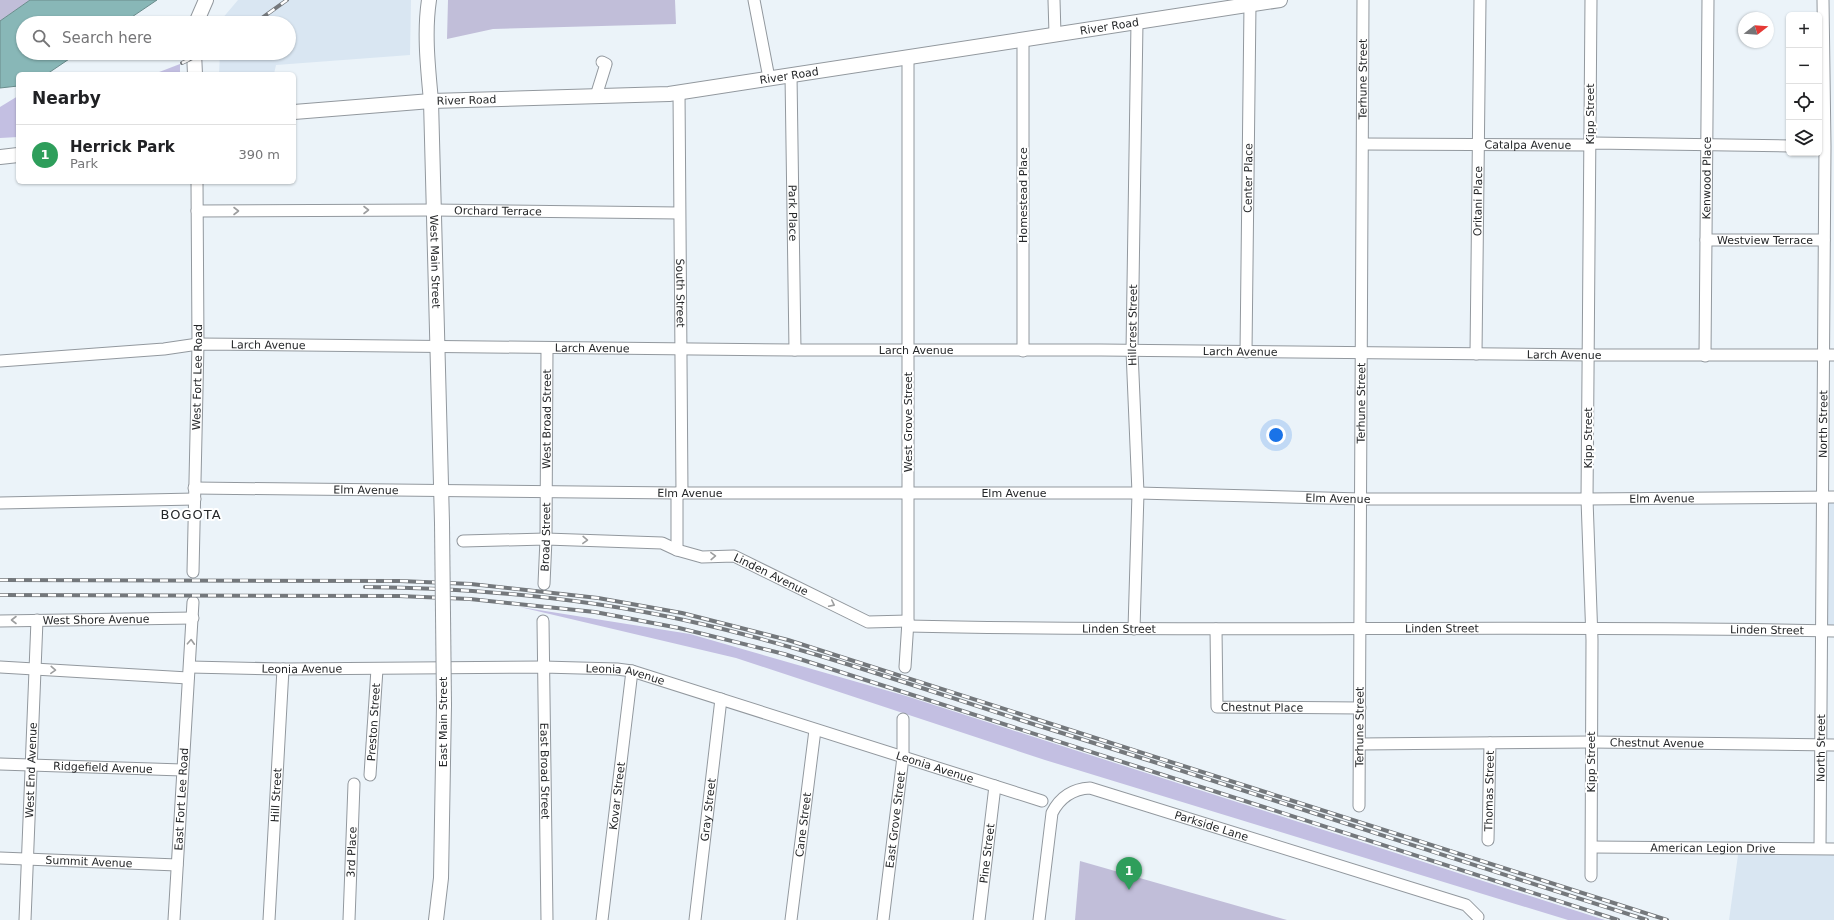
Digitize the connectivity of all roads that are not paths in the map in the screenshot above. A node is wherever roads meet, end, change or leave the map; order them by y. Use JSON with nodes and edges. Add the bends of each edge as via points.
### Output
{"nodes":[{"id":1,"x":206,"y":0,"type":"edge"},
{"id":2,"x":429,"y":0,"type":"edge"},
{"id":3,"x":754,"y":0,"type":"edge"},
{"id":4,"x":1054,"y":0,"type":"edge"},
{"id":5,"x":1280,"y":0,"type":"edge"},
{"id":6,"x":1363,"y":0,"type":"edge"},
{"id":7,"x":1480,"y":0,"type":"edge"},
{"id":8,"x":1591,"y":0,"type":"edge"},
{"id":9,"x":1708,"y":0,"type":"edge"},
{"id":10,"x":1823,"y":0,"type":"edge"},
{"id":11,"x":1250,"y":4,"type":"junction"},
{"id":12,"x":199,"y":16,"type":"edge"},
{"id":13,"x":1137,"y":22,"type":"junction"},
{"id":14,"x":1055,"y":34,"type":"junction"},
{"id":15,"x":1023,"y":39,"type":"junction"},
{"id":16,"x":908,"y":57,"type":"junction"},
{"id":17,"x":194,"y":60,"type":"edge"},
{"id":18,"x":602,"y":62,"type":"dead end"},
{"id":19,"x":195,"y":72,"type":"edge"},
{"id":20,"x":791,"y":75,"type":"junction"},
{"id":21,"x":769,"y":78,"type":"junction"},
{"id":22,"x":679,"y":92,"type":"junction"},
{"id":23,"x":596,"y":96,"type":"junction"},
{"id":24,"x":431,"y":101,"type":"junction"},
{"id":25,"x":296,"y":112,"type":"edge"},
{"id":26,"x":1363,"y":144,"type":"junction"},
{"id":27,"x":1478,"y":145,"type":"junction"},
{"id":28,"x":1590,"y":145,"type":"junction"},
{"id":29,"x":1706,"y":145,"type":"junction"},
{"id":30,"x":1786,"y":146,"type":"edge"},
{"id":31,"x":1826,"y":146,"type":"edge"},
{"id":32,"x":16,"y":155,"type":"edge"},
{"id":33,"x":0,"y":157,"type":"edge"},
{"id":34,"x":197,"y":184,"type":"edge"},
{"id":35,"x":435,"y":210,"type":"junction"},
{"id":36,"x":197,"y":211,"type":"junction"},
{"id":37,"x":679,"y":213,"type":"junction"},
{"id":38,"x":1706,"y":240,"type":"junction"},
{"id":39,"x":1824,"y":240,"type":"junction"},
{"id":40,"x":198,"y":344,"type":"junction"},
{"id":41,"x":438,"y":347,"type":"junction"},
{"id":42,"x":547,"y":348,"type":"junction"},
{"id":43,"x":682,"y":349,"type":"junction"},
{"id":44,"x":795,"y":350,"type":"junction"},
{"id":45,"x":908,"y":351,"type":"junction"},
{"id":46,"x":1022,"y":351,"type":"junction"},
{"id":47,"x":1132,"y":351,"type":"junction"},
{"id":48,"x":1246,"y":352,"type":"junction"},
{"id":49,"x":1362,"y":353,"type":"junction"},
{"id":50,"x":1476,"y":354,"type":"junction"},
{"id":51,"x":1588,"y":355,"type":"junction"},
{"id":52,"x":1828,"y":355,"type":"edge"},
{"id":53,"x":1704,"y":356,"type":"junction"},
{"id":54,"x":0,"y":361,"type":"edge"},
{"id":55,"x":441,"y":490,"type":"junction"},
{"id":56,"x":546,"y":491,"type":"junction"},
{"id":57,"x":194,"y":493,"type":"junction"},
{"id":58,"x":679,"y":493,"type":"junction"},
{"id":59,"x":1138,"y":493,"type":"junction"},
{"id":60,"x":908,"y":494,"type":"junction"},
{"id":61,"x":1821,"y":497,"type":"junction"},
{"id":62,"x":1834,"y":497,"type":"edge"},
{"id":63,"x":1361,"y":499,"type":"junction"},
{"id":64,"x":1587,"y":499,"type":"junction"},
{"id":65,"x":0,"y":503,"type":"edge"},
{"id":66,"x":442,"y":523,"type":"joint"},
{"id":67,"x":546,"y":539,"type":"junction"},
{"id":68,"x":463,"y":541,"type":"dead end"},
{"id":69,"x":677,"y":550,"type":"junction"},
{"id":70,"x":193,"y":572,"type":"dead end"},
{"id":71,"x":544,"y":584,"type":"dead end"},
{"id":72,"x":193,"y":602,"type":"dead end"},
{"id":73,"x":193,"y":618,"type":"junction"},
{"id":74,"x":0,"y":620,"type":"edge"},
{"id":75,"x":37,"y":620,"type":"junction"},
{"id":76,"x":543,"y":621,"type":"dead end"},
{"id":77,"x":908,"y":624,"type":"junction"},
{"id":78,"x":1051,"y":629,"type":"joint"},
{"id":79,"x":1134,"y":629,"type":"junction"},
{"id":80,"x":1592,"y":629,"type":"junction"},
{"id":81,"x":1216,"y":630,"type":"junction"},
{"id":82,"x":1360,"y":630,"type":"junction"},
{"id":83,"x":1821,"y":630,"type":"junction"},
{"id":84,"x":1834,"y":631,"type":"edge"},
{"id":85,"x":0,"y":667,"type":"edge"},
{"id":86,"x":543,"y":667,"type":"junction"},
{"id":87,"x":905,"y":667,"type":"dead end"},
{"id":88,"x":35,"y":669,"type":"junction"},
{"id":89,"x":377,"y":669,"type":"junction"},
{"id":90,"x":283,"y":670,"type":"junction"},
{"id":91,"x":632,"y":671,"type":"junction"},
{"id":92,"x":189,"y":673,"type":"junction"},
{"id":93,"x":721,"y":699,"type":"junction"},
{"id":94,"x":1360,"y":708,"type":"junction"},
{"id":95,"x":903,"y":719,"type":"dead end"},
{"id":96,"x":815,"y":730,"type":"junction"},
{"id":97,"x":1591,"y":742,"type":"junction"},
{"id":98,"x":1490,"y":743,"type":"junction"},
{"id":99,"x":1360,"y":744,"type":"junction"},
{"id":100,"x":1821,"y":744,"type":"junction"},
{"id":101,"x":1834,"y":744,"type":"edge"},
{"id":102,"x":903,"y":757,"type":"junction"},
{"id":103,"x":0,"y":764,"type":"edge"},
{"id":104,"x":32,"y":765,"type":"junction"},
{"id":105,"x":182,"y":770,"type":"junction"},
{"id":106,"x":370,"y":775,"type":"dead end"},
{"id":107,"x":354,"y":784,"type":"dead end"},
{"id":108,"x":995,"y":786,"type":"junction"},
{"id":109,"x":1042,"y":801,"type":"dead end"},
{"id":110,"x":1359,"y":806,"type":"dead end"},
{"id":111,"x":1488,"y":840,"type":"dead end"},
{"id":112,"x":1592,"y":847,"type":"junction"},
{"id":113,"x":1820,"y":848,"type":"junction"},
{"id":114,"x":1834,"y":849,"type":"edge"},
{"id":115,"x":0,"y":858,"type":"edge"},
{"id":116,"x":28,"y":861,"type":"junction"},
{"id":117,"x":177,"y":865,"type":"junction"},
{"id":118,"x":1591,"y":876,"type":"dead end"},
{"id":119,"x":1478,"y":917,"type":"dead end"},
{"id":120,"x":25,"y":920,"type":"edge"},
{"id":121,"x":174,"y":920,"type":"edge"},
{"id":122,"x":269,"y":920,"type":"edge"},
{"id":123,"x":349,"y":920,"type":"edge"},
{"id":124,"x":436,"y":920,"type":"edge"},
{"id":125,"x":547,"y":920,"type":"edge"},
{"id":126,"x":602,"y":920,"type":"edge"},
{"id":127,"x":695,"y":920,"type":"edge"},
{"id":128,"x":791,"y":920,"type":"edge"},
{"id":129,"x":883,"y":920,"type":"edge"},
{"id":130,"x":980,"y":920,"type":"edge"},
{"id":131,"x":1039,"y":920,"type":"edge"}],
"edges":[{"from":1,"to":12,"type":"main road"},
{"from":2,"to":24,"type":"main road","name":"West Main Street","via":[[427,54]]},
{"from":3,"to":21,"type":"street"},
{"from":4,"to":14,"type":"street"},
{"from":5,"to":11,"type":"main road","name":"River Road"},
{"from":6,"to":26,"type":"street","name":"Terhune Street"},
{"from":7,"to":27,"type":"street","name":"Oritani Place"},
{"from":8,"to":28,"type":"street","name":"Kipp Street"},
{"from":9,"to":29,"type":"street","name":"Kenwood Place"},
{"from":10,"to":31,"type":"street","name":"North Street"},
{"from":11,"to":13,"type":"main road","name":"River Road"},
{"from":11,"to":48,"type":"street","name":"Center Place"},
{"from":13,"to":14,"type":"main road","name":"River Road"},
{"from":13,"to":47,"type":"street","name":"Hillcrest Street"},
{"from":14,"to":15,"type":"main road","name":"River Road"},
{"from":15,"to":16,"type":"main road","name":"River Road"},
{"from":15,"to":46,"type":"street","name":"Homestead Place"},
{"from":16,"to":20,"type":"main road","name":"River Road"},
{"from":16,"to":45,"type":"street","name":"West Grove Street"},
{"from":17,"to":19,"type":"main road"},
{"from":18,"to":23,"type":"street","via":[[606,64]]},
{"from":20,"to":21,"type":"main road","name":"River Road"},
{"from":20,"to":44,"type":"street","name":"Park Place"},
{"from":21,"to":22,"type":"main road","name":"River Road"},
{"from":22,"to":23,"type":"main road","name":"River Road"},
{"from":22,"to":37,"type":"street","name":"South Street"},
{"from":23,"to":24,"type":"main road","name":"River Road"},
{"from":24,"to":25,"type":"main road","name":"River Road"},
{"from":24,"to":35,"type":"main road","name":"West Main Street"},
{"from":26,"to":27,"type":"street","name":"Catalpa Avenue"},
{"from":26,"to":49,"type":"street","name":"Terhune Street"},
{"from":27,"to":28,"type":"street","name":"Catalpa Avenue"},
{"from":27,"to":50,"type":"street","name":"Oritani Place"},
{"from":28,"to":29,"type":"street","name":"Catalpa Avenue"},
{"from":28,"to":51,"type":"street","name":"Kipp Street"},
{"from":29,"to":30,"type":"street","name":"Catalpa Avenue"},
{"from":29,"to":38,"type":"street","name":"Kenwood Place"},
{"from":31,"to":39,"type":"street","name":"North Street"},
{"from":32,"to":33,"type":"main road"},
{"from":34,"to":36,"type":"street","name":"West Fort Lee Road"},
{"from":36,"to":35,"type":"street","name":"Orchard Terrace","one_way":true},
{"from":35,"to":37,"type":"street","name":"Orchard Terrace"},
{"from":35,"to":41,"type":"main road","name":"West Main Street"},
{"from":36,"to":40,"type":"street","name":"West Fort Lee Road"},
{"from":37,"to":43,"type":"street","name":"South Street"},
{"from":38,"to":39,"type":"street","name":"Westview Terrace"},
{"from":38,"to":53,"type":"street","name":"Kenwood Place"},
{"from":39,"to":52,"type":"street","name":"North Street"},
{"from":40,"to":41,"type":"street","name":"Larch Avenue"},
{"from":40,"to":54,"type":"street","name":"Larch Avenue","via":[[164,349]]},
{"from":40,"to":57,"type":"street","name":"West Fort Lee Road"},
{"from":41,"to":42,"type":"street","name":"Larch Avenue"},
{"from":41,"to":55,"type":"main road","name":"West Main Street"},
{"from":42,"to":43,"type":"street","name":"Larch Avenue"},
{"from":42,"to":56,"type":"street","name":"West Broad Street"},
{"from":43,"to":44,"type":"street","name":"Larch Avenue"},
{"from":43,"to":58,"type":"street","name":"South Street"},
{"from":44,"to":45,"type":"street","name":"Larch Avenue"},
{"from":45,"to":46,"type":"street","name":"Larch Avenue"},
{"from":45,"to":60,"type":"street","name":"West Grove Street"},
{"from":46,"to":47,"type":"street","name":"Larch Avenue"},
{"from":47,"to":48,"type":"street","name":"Larch Avenue"},
{"from":47,"to":59,"type":"street","name":"Hillcrest Street"},
{"from":48,"to":49,"type":"street","name":"Larch Avenue"},
{"from":49,"to":50,"type":"street","name":"Larch Avenue"},
{"from":49,"to":63,"type":"street","name":"Terhune Street"},
{"from":50,"to":51,"type":"street","name":"Larch Avenue"},
{"from":51,"to":53,"type":"street","name":"Larch Avenue"},
{"from":51,"to":64,"type":"street","name":"Kipp Street"},
{"from":52,"to":53,"type":"street","name":"Larch Avenue"},
{"from":52,"to":61,"type":"street","name":"North Street"},
{"from":55,"to":56,"type":"street","name":"Elm Avenue"},
{"from":55,"to":57,"type":"street","name":"Elm Avenue"},
{"from":55,"to":66,"type":"main road","name":"West Main Street"},
{"from":56,"to":58,"type":"street","name":"Elm Avenue"},
{"from":56,"to":67,"type":"street","name":"Broad Street"},
{"from":57,"to":65,"type":"street","name":"Elm Avenue"},
{"from":57,"to":70,"type":"street","name":"West Fort Lee Road"},
{"from":58,"to":60,"type":"street","name":"Elm Avenue"},
{"from":58,"to":69,"type":"street","name":"South Street"},
{"from":59,"to":60,"type":"street","name":"Elm Avenue"},
{"from":59,"to":63,"type":"street","name":"Elm Avenue"},
{"from":59,"to":79,"type":"street","name":"Hillcrest Street"},
{"from":60,"to":77,"type":"street","name":"West Grove Street"},
{"from":61,"to":62,"type":"street","name":"Elm Avenue"},
{"from":61,"to":64,"type":"street","name":"Elm Avenue"},
{"from":61,"to":83,"type":"street","name":"North Street"},
{"from":63,"to":64,"type":"street","name":"Elm Avenue"},
{"from":63,"to":82,"type":"street","name":"Terhune Street"},
{"from":64,"to":80,"type":"street","name":"Kipp Street"},
{"from":66,"to":124,"type":"main road","name":"East Main Street","bridge":true,"via":[[444,705],[441,878]]},
{"from":67,"to":68,"type":"street","name":"Linden Avenue"},
{"from":67,"to":69,"type":"street","name":"Linden Avenue","one_way":true,"via":[[662,543]]},
{"from":67,"to":71,"type":"street","name":"Broad Street"},
{"from":69,"to":77,"type":"street","name":"Linden Avenue","one_way":true,"via":[[702,557],[734,556],[868,622]]},
{"from":72,"to":73,"type":"street"},
{"from":73,"to":75,"type":"street","name":"West Shore Avenue"},
{"from":92,"to":73,"type":"street","name":"East Fort Lee Road","one_way":true},
{"from":75,"to":74,"type":"street","name":"West Shore Avenue","one_way":true},
{"from":75,"to":88,"type":"street","name":"West End Avenue"},
{"from":76,"to":86,"type":"street","name":"East Broad Street"},
{"from":77,"to":78,"type":"street","name":"Linden Avenue"},
{"from":77,"to":87,"type":"street","name":"West Grove Street"},
{"from":78,"to":79,"type":"street","name":"Linden Street"},
{"from":79,"to":81,"type":"street","name":"Linden Street"},
{"from":80,"to":82,"type":"street","name":"Linden Street"},
{"from":80,"to":83,"type":"street","name":"Linden Street"},
{"from":80,"to":97,"type":"street","name":"Kipp Street"},
{"from":81,"to":82,"type":"street","name":"Linden Street"},
{"from":81,"to":94,"type":"street","name":"Chestnut Place","via":[[1217,707]]},
{"from":82,"to":94,"type":"street","name":"Terhune Street"},
{"from":83,"to":84,"type":"street","name":"Linden Street"},
{"from":83,"to":100,"type":"street","name":"North Street"},
{"from":85,"to":88,"type":"street","name":"Leonia Avenue"},
{"from":86,"to":89,"type":"street","name":"Leonia Avenue"},
{"from":86,"to":91,"type":"street","name":"Leonia Avenue"},
{"from":86,"to":125,"type":"street","name":"East Broad Street"},
{"from":88,"to":92,"type":"street","name":"Leonia Avenue","one_way":true},
{"from":88,"to":104,"type":"street","name":"West End Avenue"},
{"from":89,"to":90,"type":"street","name":"Leonia Avenue"},
{"from":89,"to":106,"type":"street","name":"Preston Street"},
{"from":90,"to":92,"type":"street","name":"Leonia Avenue"},
{"from":90,"to":122,"type":"street","name":"Hill Street"},
{"from":91,"to":93,"type":"street","name":"Leonia Avenue"},
{"from":91,"to":126,"type":"street","name":"Kovar Street"},
{"from":92,"to":105,"type":"street","name":"East Fort Lee Road"},
{"from":93,"to":96,"type":"street","name":"Leonia Avenue"},
{"from":93,"to":127,"type":"street","name":"Gray Street"},
{"from":94,"to":99,"type":"street","name":"Terhune Street"},
{"from":95,"to":102,"type":"street","name":"East Grove Street"},
{"from":96,"to":102,"type":"street","name":"Leonia Avenue"},
{"from":96,"to":128,"type":"street","name":"Cane Street"},
{"from":97,"to":98,"type":"street","name":"Chestnut Avenue"},
{"from":97,"to":100,"type":"street","name":"Chestnut Avenue"},
{"from":97,"to":112,"type":"street","name":"Kipp Street"},
{"from":98,"to":99,"type":"street","name":"Chestnut Avenue"},
{"from":98,"to":111,"type":"street","name":"Thomas Street"},
{"from":99,"to":110,"type":"street","name":"Terhune Street"},
{"from":100,"to":101,"type":"street","name":"Chestnut Avenue"},
{"from":100,"to":113,"type":"street","name":"North Street"},
{"from":102,"to":108,"type":"street","name":"Leonia Avenue"},
{"from":102,"to":129,"type":"street","name":"East Grove Street"},
{"from":103,"to":104,"type":"street","name":"Ridgefield Avenue"},
{"from":104,"to":105,"type":"street","name":"Ridgefield Avenue"},
{"from":104,"to":116,"type":"street","name":"West End Avenue"},
{"from":105,"to":117,"type":"street","name":"East Fort Lee Road"},
{"from":107,"to":123,"type":"street","name":"3rd Place"},
{"from":108,"to":109,"type":"street","name":"Leonia Avenue"},
{"from":108,"to":130,"type":"street","name":"Pine Street"},
{"from":112,"to":113,"type":"street","name":"American Legion Drive"},
{"from":112,"to":118,"type":"street","name":"Kipp Street"},
{"from":113,"to":114,"type":"street","name":"American Legion Drive"},
{"from":115,"to":116,"type":"street","name":"Summit Avenue"},
{"from":116,"to":117,"type":"street","name":"Summit Avenue"},
{"from":116,"to":120,"type":"street","name":"West End Avenue"},
{"from":117,"to":121,"type":"street","name":"East Fort Lee Road"},
{"from":119,"to":131,"type":"street","name":"Parkside Lane","via":[[1466,906],[1090,788],[1075,790],[1066,795],[1052,813]]}]}
